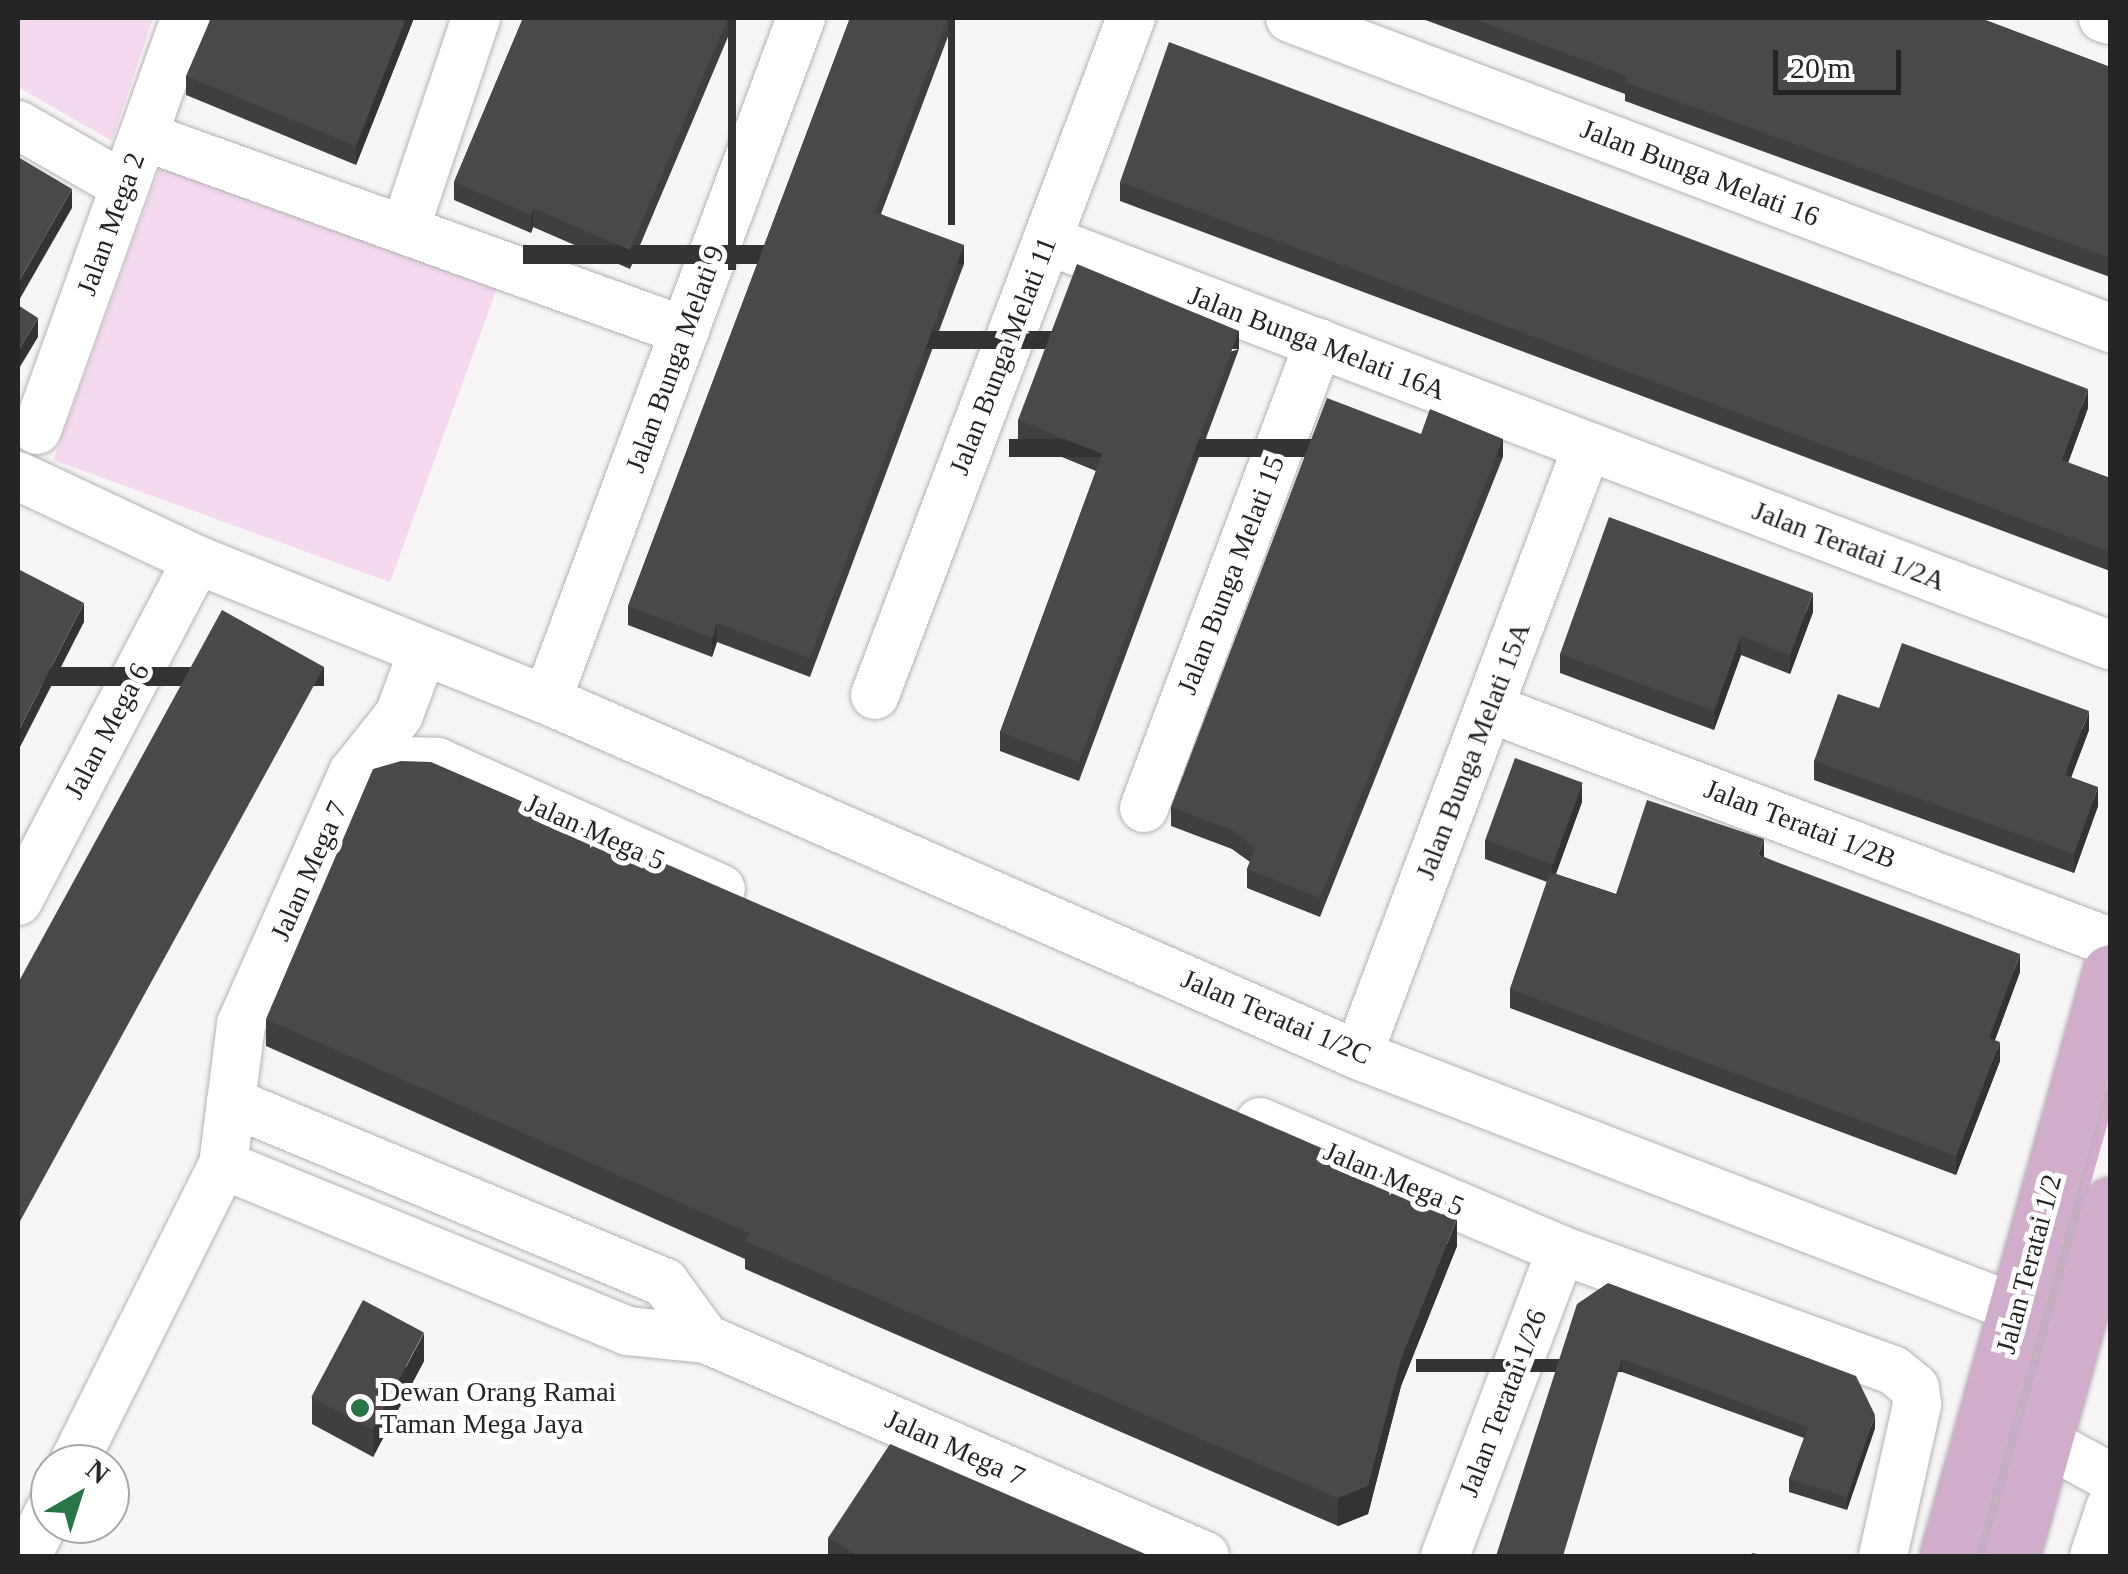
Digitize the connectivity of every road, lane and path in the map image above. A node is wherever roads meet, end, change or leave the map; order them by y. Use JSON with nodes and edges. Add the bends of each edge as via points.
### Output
{"nodes":[{"id":1,"x":186,"y":18,"type":"edge"},
{"id":2,"x":476,"y":18,"type":"edge"},
{"id":3,"x":801,"y":18,"type":"edge"},
{"id":4,"x":1131,"y":18,"type":"edge"},
{"id":5,"x":1290,"y":18,"type":"edge"},
{"id":6,"x":2102,"y":18,"type":"edge"},
{"id":7,"x":2110,"y":20,"type":"edge"},
{"id":8,"x":18,"y":125,"type":"edge"},
{"id":9,"x":142,"y":136,"type":"junction"},
{"id":10,"x":124,"y":186,"type":"junction"},
{"id":11,"x":405,"y":229,"type":"junction"},
{"id":12,"x":1048,"y":240,"type":"junction"},
{"id":13,"x":2110,"y":328,"type":"edge"},
{"id":14,"x":685,"y":332,"type":"junction"},
{"id":15,"x":1320,"y":343,"type":"junction"},
{"id":16,"x":36,"y":430,"type":"dead end"},
{"id":17,"x":1587,"y":447,"type":"junction"},
{"id":18,"x":18,"y":476,"type":"edge"},
{"id":19,"x":197,"y":560,"type":"junction"},
{"id":20,"x":2110,"y":645,"type":"edge"},
{"id":21,"x":422,"y":653,"type":"junction"},
{"id":22,"x":876,"y":695,"type":"dead end"},
{"id":23,"x":547,"y":700,"type":"junction"},
{"id":24,"x":1489,"y":708,"type":"junction"},
{"id":25,"x":399,"y":715,"type":"junction"},
{"id":26,"x":437,"y":762,"type":"junction"},
{"id":27,"x":354,"y":773,"type":"junction"},
{"id":28,"x":1144,"y":808,"type":"dead end"},
{"id":29,"x":18,"y":902,"type":"edge"},
{"id":30,"x":756,"y":904,"type":"edge"},
{"id":31,"x":2110,"y":942,"type":"edge"},
{"id":32,"x":2110,"y":972,"type":"edge"},
{"id":33,"x":1358,"y":1055,"type":"junction"},
{"id":34,"x":231,"y":1102,"type":"junction"},
{"id":35,"x":1224,"y":1107,"type":"edge"},
{"id":36,"x":223,"y":1165,"type":"junction"},
{"id":37,"x":2110,"y":1204,"type":"edge"},
{"id":38,"x":1561,"y":1250,"type":"junction"},
{"id":39,"x":2015,"y":1308,"type":"junction"},
{"id":40,"x":706,"y":1339,"type":"junction"},
{"id":41,"x":2044,"y":1441,"type":"junction"},
{"id":42,"x":83,"y":1444,"type":"edge"},
{"id":43,"x":2110,"y":1476,"type":"edge"},
{"id":44,"x":2110,"y":1508,"type":"edge"},
{"id":45,"x":1205,"y":1556,"type":"edge"},
{"id":46,"x":1445,"y":1556,"type":"edge"},
{"id":47,"x":1883,"y":1556,"type":"edge"},
{"id":48,"x":1947,"y":1556,"type":"edge"},
{"id":49,"x":2012,"y":1556,"type":"edge"},
{"id":50,"x":2094,"y":1556,"type":"edge"}],
"edges":[{"from":1,"to":9,"type":"street","name":"Jalan Mega 2"},
{"from":2,"to":11,"type":"street"},
{"from":3,"to":14,"type":"street","name":"Jalan Bunga Melati 9"},
{"from":4,"to":12,"type":"street","name":"Jalan Bunga Melati 11"},
{"from":5,"to":13,"type":"street","name":"Jalan Bunga Melati 16"},
{"from":6,"to":7,"type":"street"},
{"from":8,"to":10,"type":"street"},
{"from":9,"to":10,"type":"street","name":"Jalan Mega 2"},
{"from":9,"to":11,"type":"street"},
{"from":10,"to":16,"type":"street","name":"Jalan Mega 2"},
{"from":11,"to":14,"type":"street"},
{"from":12,"to":15,"type":"street","name":"Jalan Bunga Melati 16A"},
{"from":12,"to":22,"type":"street","name":"Jalan Bunga Melati 11"},
{"from":14,"to":23,"type":"street","name":"Jalan Bunga Melati 9"},
{"from":15,"to":17,"type":"street","name":"Jalan Bunga Melati 16A"},
{"from":15,"to":28,"type":"street","name":"Jalan Bunga Melati 15"},
{"from":17,"to":20,"type":"street","name":"Jalan Teratai 1/2A"},
{"from":17,"to":24,"type":"street","name":"Jalan Bunga Melati 15A"},
{"from":18,"to":19,"type":"street"},
{"from":19,"to":21,"type":"street"},
{"from":19,"to":29,"type":"street","name":"Jalan Mega 6"},
{"from":21,"to":23,"type":"street"},
{"from":21,"to":25,"type":"street","name":"Jalan Mega 7"},
{"from":23,"to":33,"type":"street","name":"Jalan Teratai 1/2C"},
{"from":24,"to":31,"type":"street","name":"Jalan Teratai 1/2B"},
{"from":24,"to":33,"type":"street","name":"Jalan Bunga Melati 15A"},
{"from":25,"to":26,"type":"street","name":"Jalan Mega 5"},
{"from":25,"to":27,"type":"street","name":"Jalan Mega 7"},
{"from":26,"to":27,"type":"street","name":"Jalan Mega 5","via":[[398,761]]},
{"from":26,"to":30,"type":"street","name":"Jalan Mega 5"},
{"from":27,"to":34,"type":"street","name":"Jalan Mega 7","via":[[241,1024]]},
{"from":32,"to":39,"type":"main road","name":"Jalan Teratai 1/2"},
{"from":33,"to":39,"type":"street","name":"Jalan Teratai 1/2C"},
{"from":34,"to":36,"type":"street","name":"Jalan Mega 7"},
{"from":34,"to":40,"type":"street","name":"Jalan Mega 7","via":[[665,1284]]},
{"from":35,"to":38,"type":"street","name":"Jalan Mega 5"},
{"from":36,"to":40,"type":"street","name":"Jalan Mega 7","via":[[628,1331]]},
{"from":36,"to":42,"type":"street","name":"Jalan Mega 7"},
{"from":37,"to":41,"type":"main road"},
{"from":38,"to":46,"type":"street","name":"Jalan Teratai 1/26"},
{"from":38,"to":47,"type":"street","name":"Jalan Mega 5","via":[[1866,1356],[1914,1388],[1916,1426]]},
{"from":39,"to":48,"type":"main road","name":"Jalan Teratai 1/2"},
{"from":40,"to":45,"type":"street","name":"Jalan Mega 7"},
{"from":41,"to":43,"type":"street"},
{"from":41,"to":49,"type":"main road"},
{"from":44,"to":50,"type":"street"}]}
